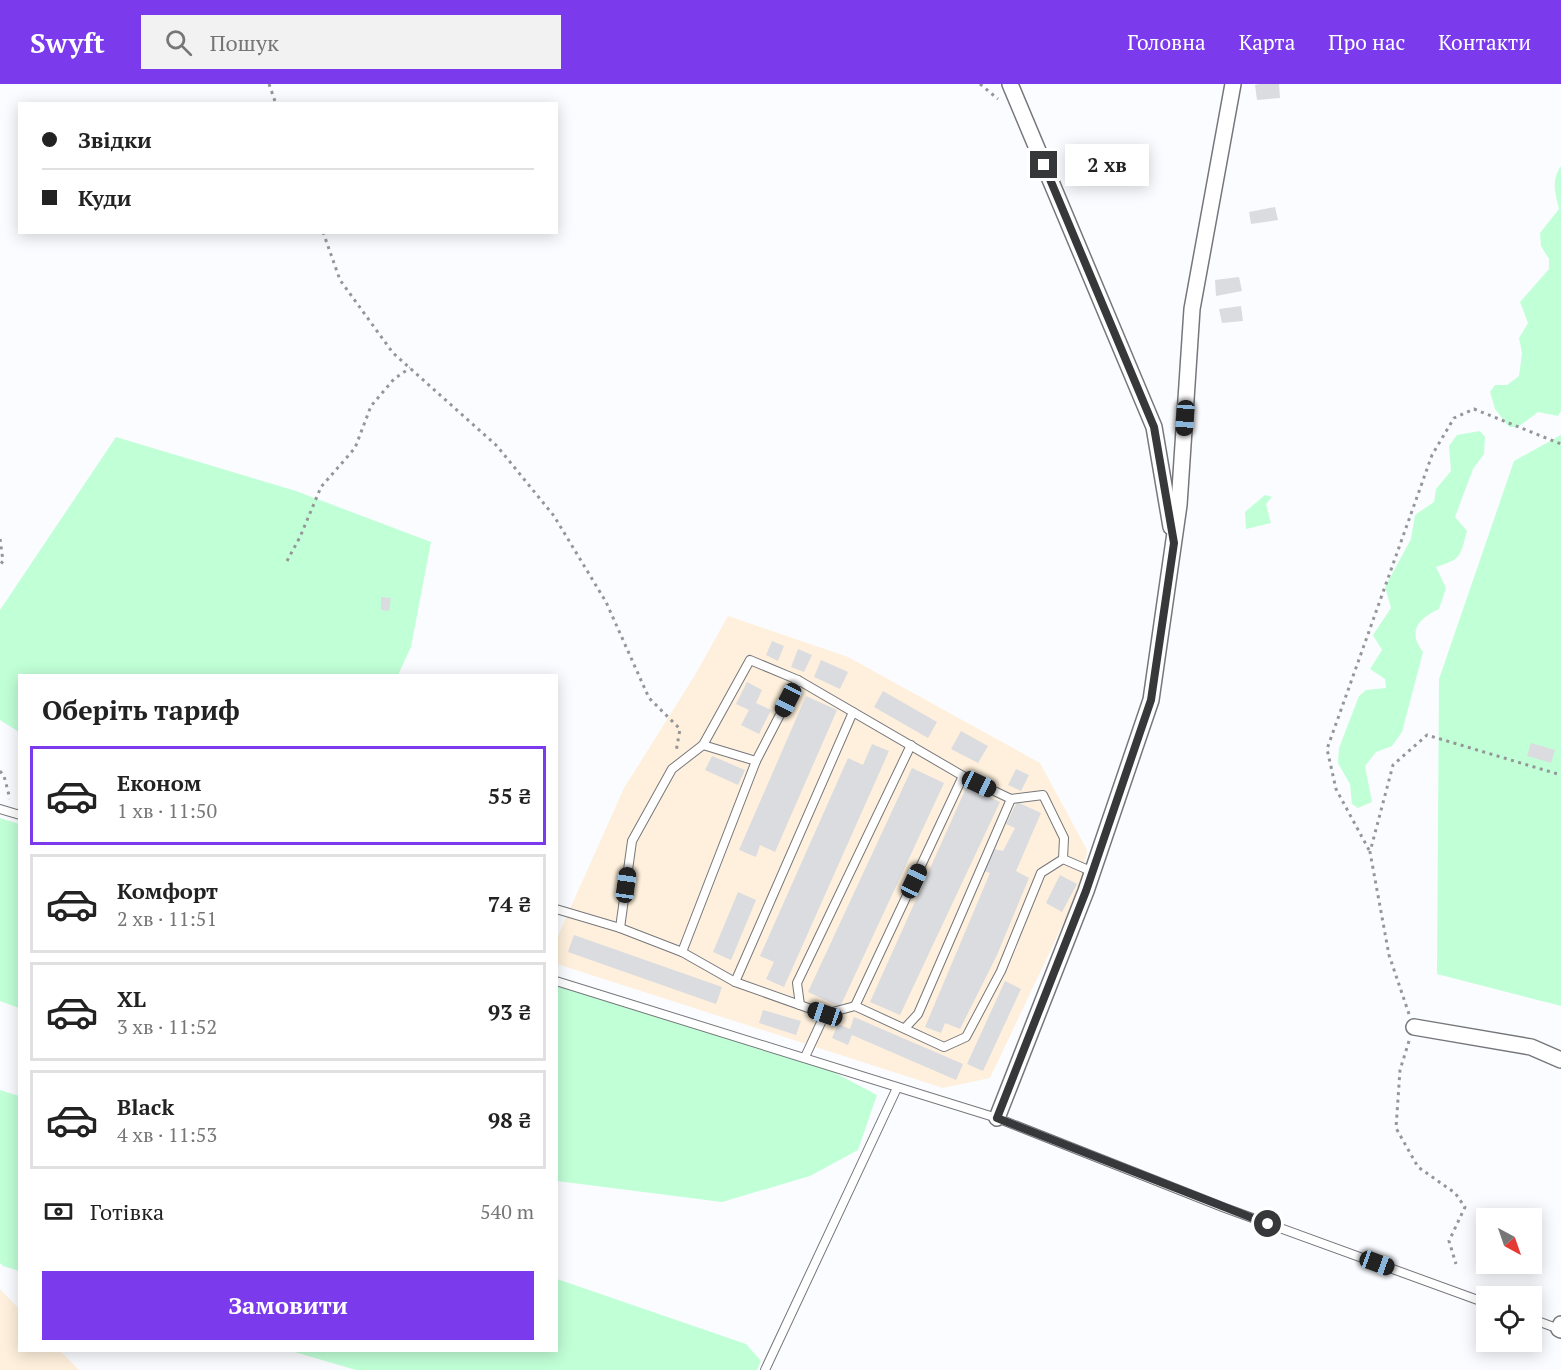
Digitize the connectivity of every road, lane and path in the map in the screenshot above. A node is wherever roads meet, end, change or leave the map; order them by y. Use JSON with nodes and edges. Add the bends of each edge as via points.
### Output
{"nodes":[{"id":1,"x":269,"y":84,"type":"edge"},
{"id":2,"x":1010,"y":84,"type":"edge"},
{"id":3,"x":1233,"y":84,"type":"edge"},
{"id":4,"x":275,"y":102,"type":"edge"},
{"id":5,"x":324,"y":234,"type":"edge"},
{"id":6,"x":410,"y":368,"type":"junction"},
{"id":7,"x":1561,"y":444,"type":"edge"},
{"id":8,"x":0,"y":539,"type":"edge"},
{"id":9,"x":1174,"y":543,"type":"junction"},
{"id":10,"x":287,"y":561,"type":"dead end"},
{"id":11,"x":0,"y":565,"type":"edge"},
{"id":12,"x":798,"y":680,"type":"junction"},
{"id":13,"x":853,"y":712,"type":"junction"},
{"id":14,"x":703,"y":745,"type":"junction"},
{"id":15,"x":911,"y":745,"type":"junction"},
{"id":16,"x":756,"y":761,"type":"junction"},
{"id":17,"x":672,"y":769,"type":"junction"},
{"id":18,"x":0,"y":771,"type":"edge"},
{"id":19,"x":1561,"y":775,"type":"edge"},
{"id":20,"x":963,"y":776,"type":"junction"},
{"id":21,"x":1011,"y":799,"type":"junction"},
{"id":22,"x":0,"y":809,"type":"edge"},
{"id":23,"x":16,"y":814,"type":"edge"},
{"id":24,"x":1370,"y":852,"type":"junction"},
{"id":25,"x":1063,"y":859,"type":"junction"},
{"id":26,"x":1093,"y":872,"type":"junction"},
{"id":27,"x":558,"y":910,"type":"edge"},
{"id":28,"x":620,"y":928,"type":"junction"},
{"id":29,"x":682,"y":952,"type":"junction"},
{"id":30,"x":558,"y":982,"type":"edge"},
{"id":31,"x":735,"y":982,"type":"junction"},
{"id":32,"x":800,"y":1005,"type":"junction"},
{"id":33,"x":855,"y":1006,"type":"junction"},
{"id":34,"x":825,"y":1014,"type":"junction"},
{"id":35,"x":1414,"y":1027,"type":"junction"},
{"id":36,"x":905,"y":1028,"type":"junction"},
{"id":37,"x":805,"y":1057,"type":"junction"},
{"id":38,"x":1561,"y":1060,"type":"edge"},
{"id":39,"x":897,"y":1088,"type":"junction"},
{"id":40,"x":997,"y":1118,"type":"junction"},
{"id":41,"x":1456,"y":1264,"type":"dead end"},
{"id":42,"x":1476,"y":1299,"type":"edge"},
{"id":43,"x":1542,"y":1322,"type":"edge"},
{"id":44,"x":1560,"y":1328,"type":"edge"},
{"id":45,"x":765,"y":1370,"type":"edge"}],
"edges":[{"from":1,"to":4,"type":"path"},
{"from":2,"to":9,"type":"street","via":[[1154,427]]},
{"from":3,"to":9,"type":"street","via":[[1192,309]]},
{"from":5,"to":6,"type":"path","via":[[340,280],[393,353]]},
{"from":6,"to":10,"type":"path","via":[[394,379],[371,406],[355,448],[321,487]]},
{"from":6,"to":17,"type":"path","via":[[496,446],[554,516],[606,602],[649,698],[680,729]]},
{"from":7,"to":24,"type":"path","via":[[1474,410],[1454,418],[1432,455],[1327,749],[1336,789]]},
{"from":8,"to":11,"type":"path"},
{"from":9,"to":26,"type":"street","via":[[1151,700]]},
{"from":12,"to":13,"type":"lane"},
{"from":12,"to":14,"type":"lane","via":[[750,660]]},
{"from":12,"to":16,"type":"lane"},
{"from":13,"to":15,"type":"lane"},
{"from":13,"to":31,"type":"lane"},
{"from":14,"to":16,"type":"lane"},
{"from":14,"to":17,"type":"lane"},
{"from":15,"to":20,"type":"lane"},
{"from":15,"to":32,"type":"lane","via":[[797,983]]},
{"from":16,"to":29,"type":"lane"},
{"from":17,"to":28,"type":"lane","via":[[632,841]]},
{"from":18,"to":23,"type":"path"},
{"from":19,"to":24,"type":"path","via":[[1427,735],[1393,765]]},
{"from":20,"to":21,"type":"lane"},
{"from":20,"to":33,"type":"lane"},
{"from":21,"to":25,"type":"lane","via":[[1043,795],[1064,838]]},
{"from":21,"to":36,"type":"lane","via":[[918,1014]]},
{"from":22,"to":23,"type":"lane"},
{"from":24,"to":35,"type":"path","via":[[1389,955]]},
{"from":25,"to":26,"type":"lane"},
{"from":25,"to":36,"type":"lane","via":[[1041,873],[1001,971],[966,1037],[944,1047]]},
{"from":26,"to":40,"type":"street"},
{"from":27,"to":28,"type":"lane"},
{"from":28,"to":29,"type":"lane"},
{"from":29,"to":31,"type":"lane"},
{"from":30,"to":37,"type":"lane"},
{"from":31,"to":32,"type":"lane"},
{"from":32,"to":34,"type":"lane"},
{"from":33,"to":34,"type":"lane"},
{"from":33,"to":36,"type":"lane"},
{"from":34,"to":37,"type":"lane"},
{"from":35,"to":38,"type":"street","via":[[1531,1047]]},
{"from":35,"to":41,"type":"path","via":[[1400,1070],[1396,1128],[1418,1167],[1455,1193],[1466,1207],[1449,1242]]},
{"from":37,"to":39,"type":"lane"},
{"from":39,"to":40,"type":"lane"},
{"from":39,"to":45,"type":"lane"},
{"from":40,"to":42,"type":"lane","via":[[1225,1208]]},
{"from":43,"to":44,"type":"lane"}]}
